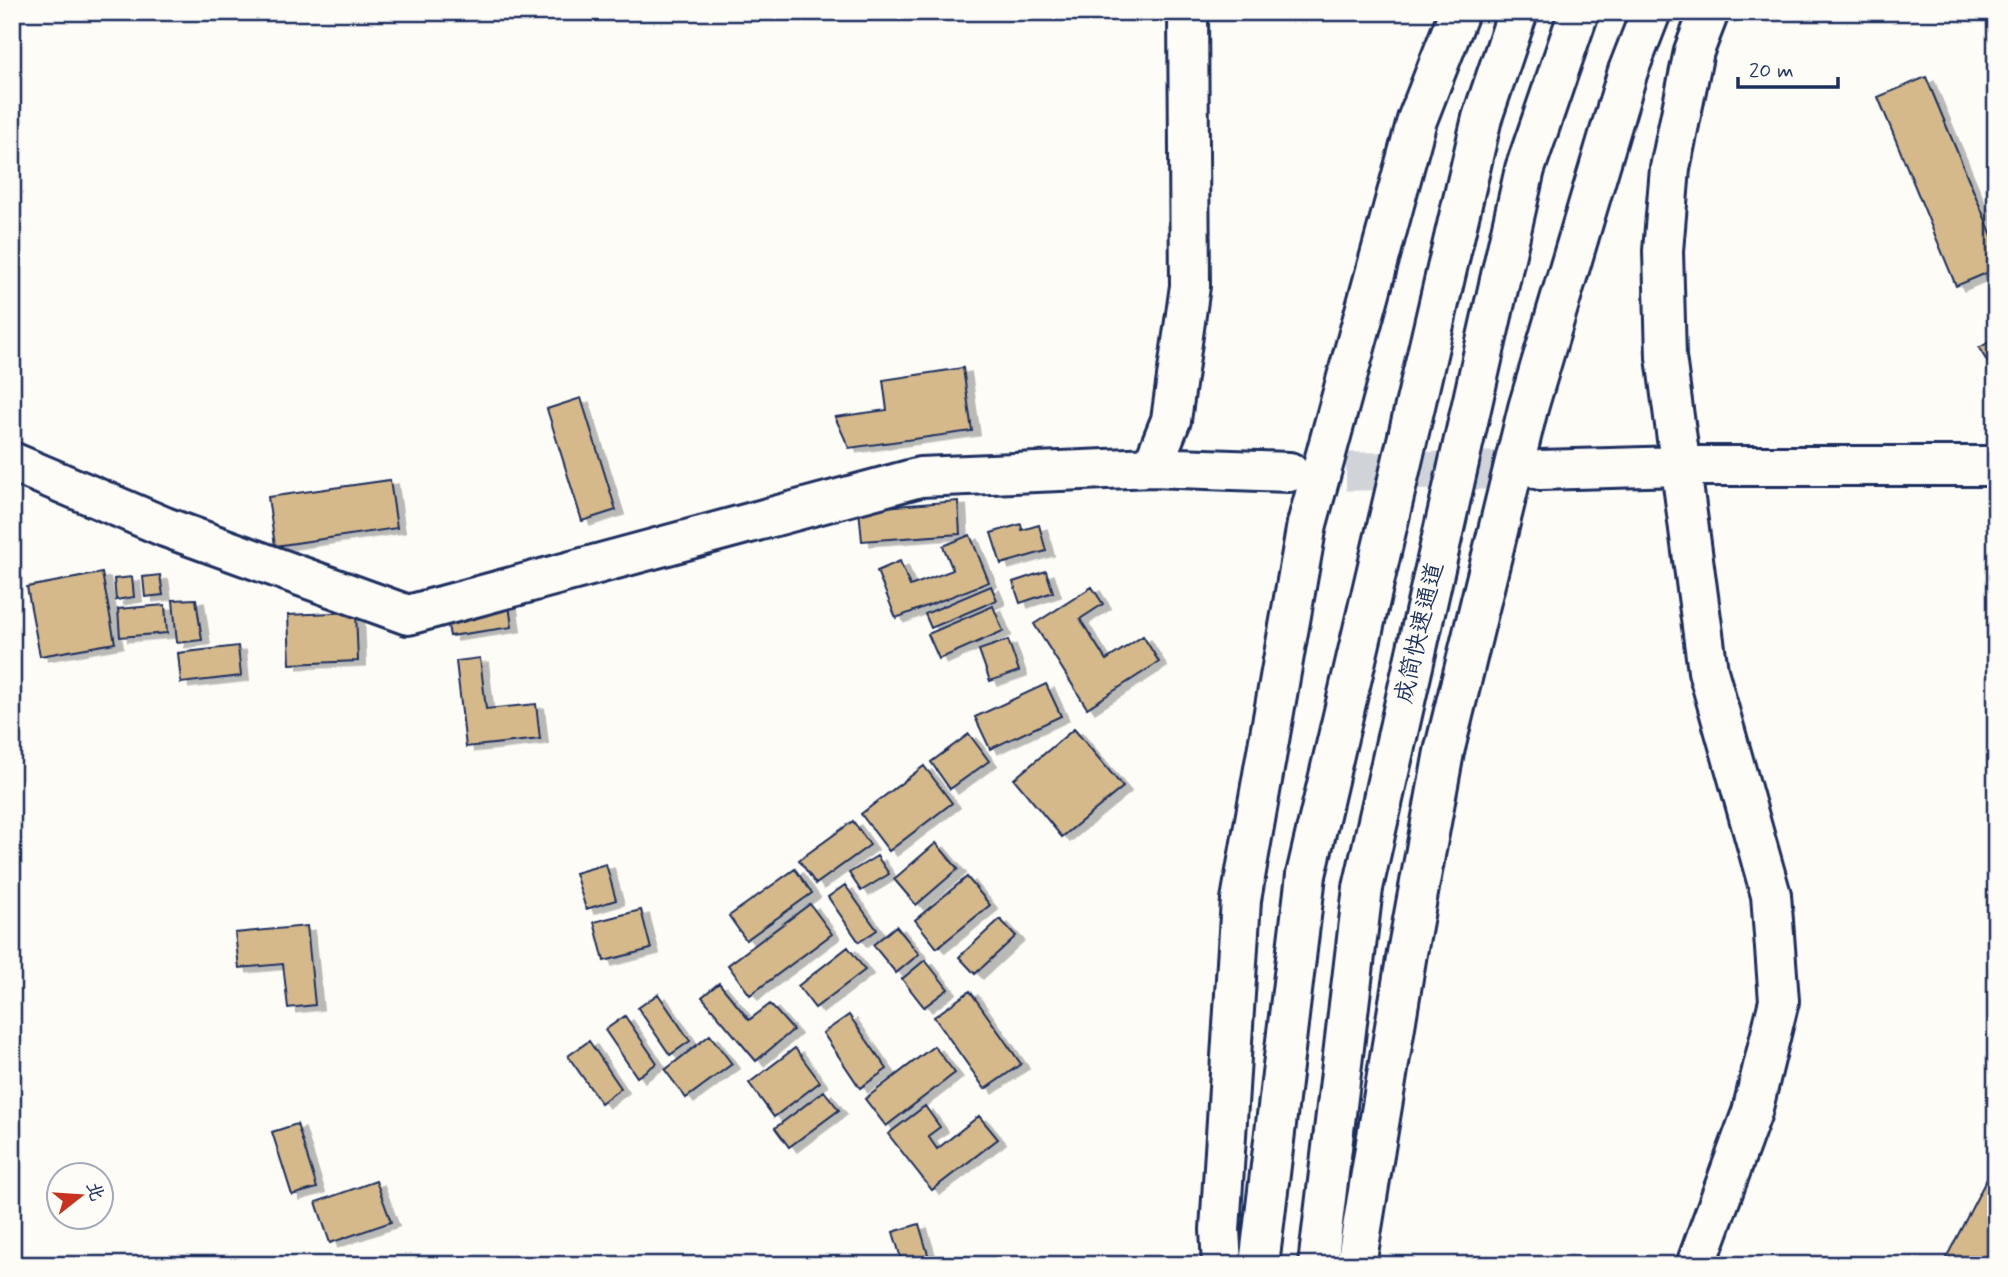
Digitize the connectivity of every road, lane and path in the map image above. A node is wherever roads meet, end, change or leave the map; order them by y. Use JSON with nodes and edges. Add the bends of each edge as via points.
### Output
{"nodes":[{"id":1,"x":1188,"y":12,"type":"edge"},
{"id":2,"x":1459,"y":12,"type":"edge"},
{"id":3,"x":1518,"y":12,"type":"edge"},
{"id":4,"x":1578,"y":12,"type":"edge"},
{"id":5,"x":1651,"y":12,"type":"edge"},
{"id":6,"x":1709,"y":12,"type":"edge"},
{"id":7,"x":12,"y":462,"type":"edge"},
{"id":8,"x":1680,"y":466,"type":"junction"},
{"id":9,"x":1996,"y":466,"type":"edge"},
{"id":10,"x":1152,"y":467,"type":"junction"},
{"id":11,"x":1540,"y":470,"type":"tunnel mouth"},
{"id":12,"x":1289,"y":472,"type":"tunnel mouth"},
{"id":13,"x":1222,"y":1265,"type":"edge"},
{"id":14,"x":1259,"y":1265,"type":"edge"},
{"id":15,"x":1318,"y":1265,"type":"edge"},
{"id":16,"x":1356,"y":1265,"type":"edge"},
{"id":17,"x":1696,"y":1265,"type":"edge"}],
"edges":[{"from":1,"to":10,"type":"main road","via":[[1190,286],[1171,420]]},
{"from":2,"to":13,"type":"main road","via":[[1417,120],[1307,524],[1241,900],[1220,1230]]},
{"from":3,"to":14,"type":"main road","bridge":true,"via":[[1482,118],[1306,875]]},
{"from":4,"to":15,"type":"main road","name":"成简快速通道","bridge":true,"via":[[1525,169],[1363,888]]},
{"from":5,"to":16,"type":"main road","via":[[1628,71],[1528,408],[1444,752]]},
{"from":6,"to":8,"type":"main road","via":[[1695,51],[1670,168],[1663,251],[1666,357]]},
{"from":7,"to":10,"type":"main road","via":[[165,527],[408,615],[920,477]]},
{"from":8,"to":9,"type":"main road"},
{"from":8,"to":11,"type":"main road"},
{"from":8,"to":17,"type":"main road","via":[[1708,671],[1771,895],[1779,1001],[1752,1112]]},
{"from":10,"to":12,"type":"main road"}]}
